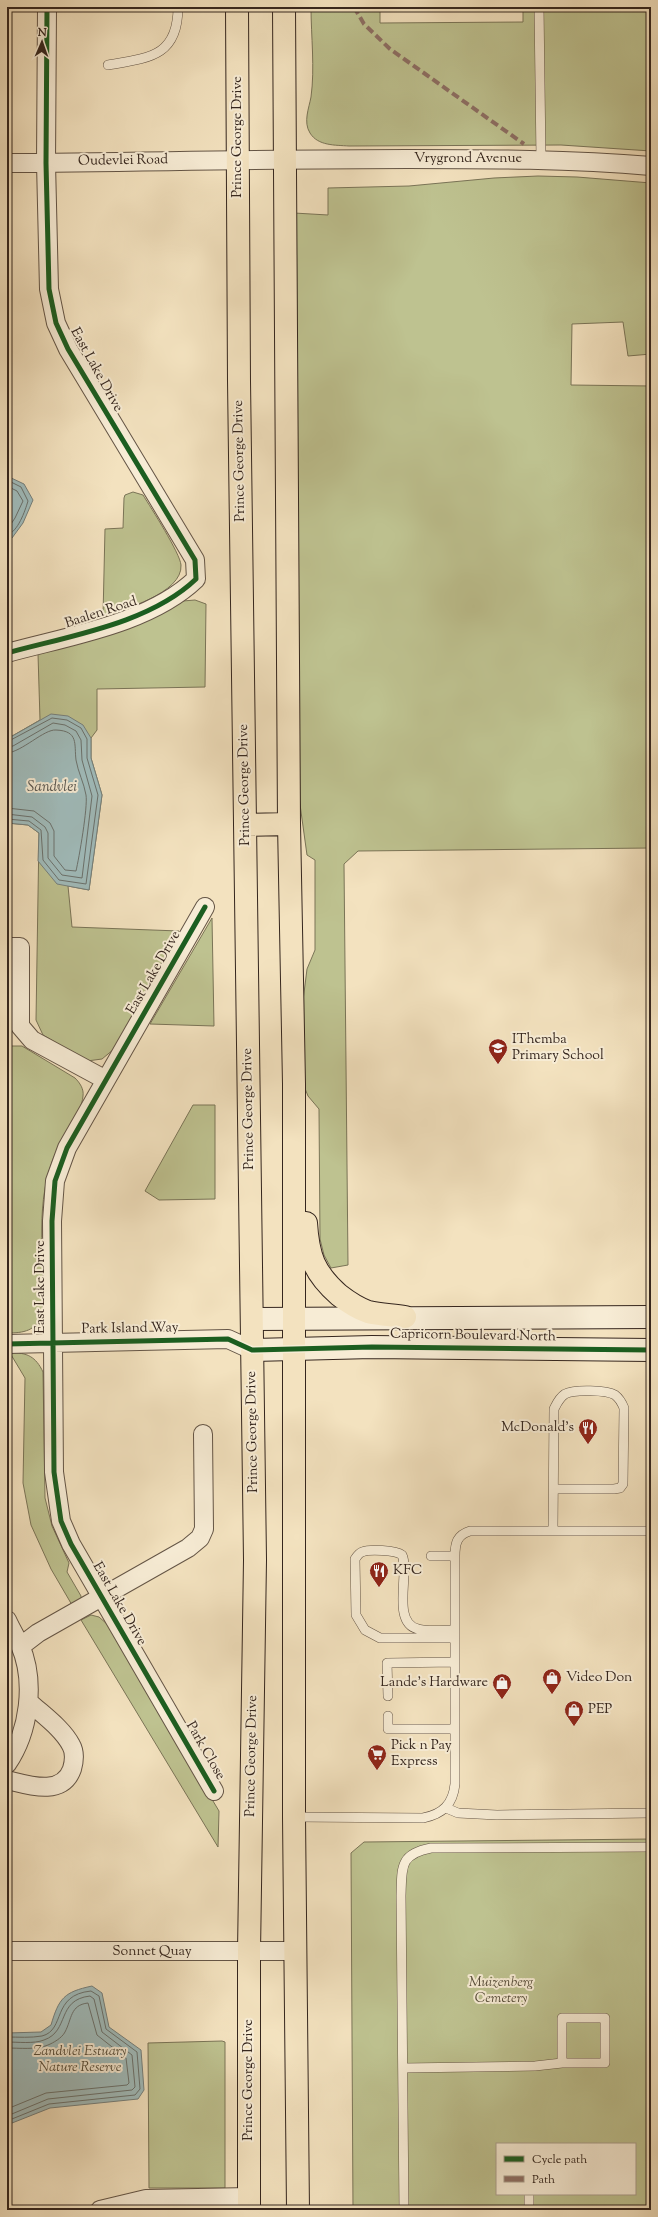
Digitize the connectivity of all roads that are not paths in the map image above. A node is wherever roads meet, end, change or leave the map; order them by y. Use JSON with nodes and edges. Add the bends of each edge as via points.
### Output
{"nodes":[{"id":1,"x":47,"y":7,"type":"edge"},
{"id":2,"x":178,"y":7,"type":"edge"},
{"id":3,"x":238,"y":7,"type":"edge"},
{"id":4,"x":284,"y":7,"type":"edge"},
{"id":5,"x":539,"y":7,"type":"edge"},
{"id":6,"x":108,"y":65,"type":"dead end"},
{"id":7,"x":238,"y":160,"type":"junction"},
{"id":8,"x":284,"y":160,"type":"junction"},
{"id":9,"x":541,"y":160,"type":"junction"},
{"id":10,"x":7,"y":163,"type":"edge"},
{"id":11,"x":46,"y":163,"type":"junction"},
{"id":12,"x":651,"y":166,"type":"edge"},
{"id":13,"x":196,"y":579,"type":"joint"},
{"id":14,"x":7,"y":653,"type":"edge"},
{"id":15,"x":289,"y":824,"type":"junction"},
{"id":16,"x":245,"y":825,"type":"junction"},
{"id":17,"x":205,"y":907,"type":"dead end"},
{"id":18,"x":7,"y":947,"type":"edge"},
{"id":19,"x":14,"y":1026,"type":"edge"},
{"id":20,"x":106,"y":1080,"type":"junction"},
{"id":21,"x":294,"y":1084,"type":"junction"},
{"id":22,"x":294,"y":1317,"type":"junction"},
{"id":23,"x":405,"y":1317,"type":"junction"},
{"id":24,"x":651,"y":1317,"type":"edge"},
{"id":25,"x":252,"y":1319,"type":"junction"},
{"id":26,"x":228,"y":1339,"type":"junction"},
{"id":27,"x":53,"y":1343,"type":"junction"},
{"id":28,"x":7,"y":1344,"type":"edge"},
{"id":29,"x":294,"y":1348,"type":"junction"},
{"id":30,"x":252,"y":1350,"type":"junction"},
{"id":31,"x":651,"y":1350,"type":"edge"},
{"id":32,"x":203,"y":1434,"type":"dead end"},
{"id":33,"x":554,"y":1489,"type":"junction"},
{"id":34,"x":651,"y":1531,"type":"edge"},
{"id":35,"x":553,"y":1532,"type":"junction"},
{"id":36,"x":431,"y":1556,"type":"dead end"},
{"id":37,"x":454,"y":1556,"type":"junction"},
{"id":38,"x":102,"y":1598,"type":"junction"},
{"id":39,"x":7,"y":1620,"type":"edge"},
{"id":40,"x":455,"y":1634,"type":"junction"},
{"id":41,"x":21,"y":1646,"type":"junction"},
{"id":42,"x":455,"y":1662,"type":"junction"},
{"id":43,"x":388,"y":1696,"type":"dead end"},
{"id":44,"x":29,"y":1702,"type":"junction"},
{"id":45,"x":388,"y":1716,"type":"dead end"},
{"id":46,"x":174,"y":1722,"type":"joint"},
{"id":47,"x":455,"y":1729,"type":"junction"},
{"id":48,"x":7,"y":1764,"type":"edge"},
{"id":49,"x":7,"y":1780,"type":"edge"},
{"id":50,"x":214,"y":1791,"type":"dead end"},
{"id":51,"x":446,"y":1808,"type":"junction"},
{"id":52,"x":651,"y":1813,"type":"edge"},
{"id":53,"x":294,"y":1817,"type":"junction"},
{"id":54,"x":651,"y":1847,"type":"edge"},
{"id":55,"x":7,"y":1951,"type":"edge"},
{"id":56,"x":297,"y":1951,"type":"junction"},
{"id":57,"x":249,"y":1952,"type":"junction"},
{"id":58,"x":562,"y":2063,"type":"junction"},
{"id":59,"x":404,"y":2068,"type":"junction"},
{"id":60,"x":529,"y":2195,"type":"edge"},
{"id":61,"x":249,"y":2203,"type":"edge"},
{"id":62,"x":100,"y":2210,"type":"edge"},
{"id":63,"x":298,"y":2210,"type":"edge"},
{"id":64,"x":404,"y":2210,"type":"edge"},
{"id":65,"x":529,"y":2210,"type":"edge"}],
"edges":[{"from":1,"to":11,"type":"street","name":"East Lake Drive"},
{"from":2,"to":6,"type":"lane","via":[[175,35],[164,48],[144,59]]},
{"from":3,"to":7,"type":"main road","name":"Prince George Drive"},
{"from":4,"to":8,"type":"main road"},
{"from":5,"to":9,"type":"lane"},
{"from":7,"to":8,"type":"street","name":"Vrygrond Avenue"},
{"from":7,"to":11,"type":"street","name":"Oudevlei Road"},
{"from":7,"to":16,"type":"main road","name":"Prince George Drive"},
{"from":8,"to":9,"type":"street","name":"Vrygrond Avenue"},
{"from":8,"to":15,"type":"main road"},
{"from":9,"to":12,"type":"street","name":"Vrygrond Avenue"},
{"from":10,"to":11,"type":"street","name":"Oudevlei Road"},
{"from":11,"to":13,"type":"street","name":"East Lake Drive","via":[[49,289],[56,323],[68,349],[195,560]]},
{"from":13,"to":14,"type":"street","name":"Baalen Road","via":[[148,611],[122,621]]},
{"from":15,"to":16,"type":"main road"},
{"from":15,"to":21,"type":"main road"},
{"from":16,"to":25,"type":"main road","name":"Prince George Drive"},
{"from":17,"to":20,"type":"street","name":"East Lake Drive"},
{"from":18,"to":19,"type":"street","via":[[20,947]]},
{"from":19,"to":20,"type":"street","via":[[32,1040]]},
{"from":20,"to":27,"type":"street","name":"East Lake Drive","via":[[67,1148],[56,1181],[52,1221]]},
{"from":21,"to":22,"type":"main road"},
{"from":21,"to":23,"type":"main road","via":[[307,1234],[313,1263],[325,1283],[348,1302],[369,1312]]},
{"from":22,"to":23,"type":"street","name":"Capricorn Boulevard North"},
{"from":22,"to":25,"type":"street","name":"Capricorn Boulevard North"},
{"from":22,"to":29,"type":"main road"},
{"from":23,"to":24,"type":"street","name":"Capricorn Boulevard North"},
{"from":25,"to":26,"type":"street"},
{"from":25,"to":30,"type":"main road","name":"Prince George Drive"},
{"from":26,"to":27,"type":"street","name":"Park Island Way"},
{"from":26,"to":30,"type":"street","name":"Park Island Way"},
{"from":27,"to":28,"type":"street","name":"Park Island Way"},
{"from":27,"to":38,"type":"street","name":"East Lake Drive","via":[[56,1497],[61,1521],[71,1544]]},
{"from":29,"to":30,"type":"street","name":"Capricorn Boulevard North"},
{"from":29,"to":31,"type":"street","name":"Capricorn Boulevard North"},
{"from":29,"to":53,"type":"main road"},
{"from":30,"to":57,"type":"main road","name":"Prince George Drive","via":[[255,1560]]},
{"from":32,"to":38,"type":"street","via":[[204,1529],[200,1538],[188,1548]]},
{"from":33,"to":33,"type":"lane","via":[[554,1409],[557,1403],[566,1394],[574,1391],[608,1392],[615,1395],[624,1408],[623,1484],[620,1488],[614,1489]]},
{"from":33,"to":35,"type":"lane"},
{"from":34,"to":35,"type":"lane"},
{"from":35,"to":37,"type":"lane","via":[[470,1531],[457,1539]]},
{"from":36,"to":37,"type":"lane"},
{"from":37,"to":40,"type":"lane"},
{"from":38,"to":41,"type":"street","via":[[38,1633]]},
{"from":38,"to":46,"type":"street","name":"East Lake Drive"},
{"from":39,"to":41,"type":"street"},
{"from":40,"to":40,"type":"lane","via":[[380,1638],[365,1630],[356,1615],[355,1559],[358,1554],[362,1551],[393,1551],[402,1554],[403,1612],[408,1622],[417,1630]]},
{"from":40,"to":42,"type":"lane"},
{"from":41,"to":44,"type":"street","via":[[28,1677]]},
{"from":42,"to":43,"type":"lane","via":[[387,1663]]},
{"from":42,"to":47,"type":"lane"},
{"from":44,"to":48,"type":"street","via":[[18,1743]]},
{"from":44,"to":49,"type":"street","via":[[67,1739],[72,1747],[74,1762],[68,1776],[50,1787],[36,1787]]},
{"from":45,"to":47,"type":"lane","via":[[388,1729]]},
{"from":46,"to":50,"type":"street","name":"Park Close"},
{"from":47,"to":51,"type":"lane","via":[[454,1794]]},
{"from":51,"to":52,"type":"lane","via":[[458,1813],[497,1814]]},
{"from":51,"to":53,"type":"lane","via":[[435,1816],[423,1818]]},
{"from":53,"to":56,"type":"main road"},
{"from":54,"to":59,"type":"lane","via":[[431,1848],[409,1856],[402,1868],[400,1896]]},
{"from":55,"to":57,"type":"street","name":"Sonnet Quay"},
{"from":56,"to":57,"type":"street","name":"Sonnet Quay"},
{"from":56,"to":63,"type":"main road"},
{"from":57,"to":61,"type":"main road","name":"Prince George Drive"},
{"from":58,"to":58,"type":"lane","via":[[605,2063],[605,2018],[562,2018]]},
{"from":58,"to":59,"type":"lane","via":[[535,2066]]},
{"from":59,"to":64,"type":"lane"},
{"from":60,"to":65,"type":"lane"},
{"from":61,"to":62,"type":"street","via":[[146,2199]]}]}
